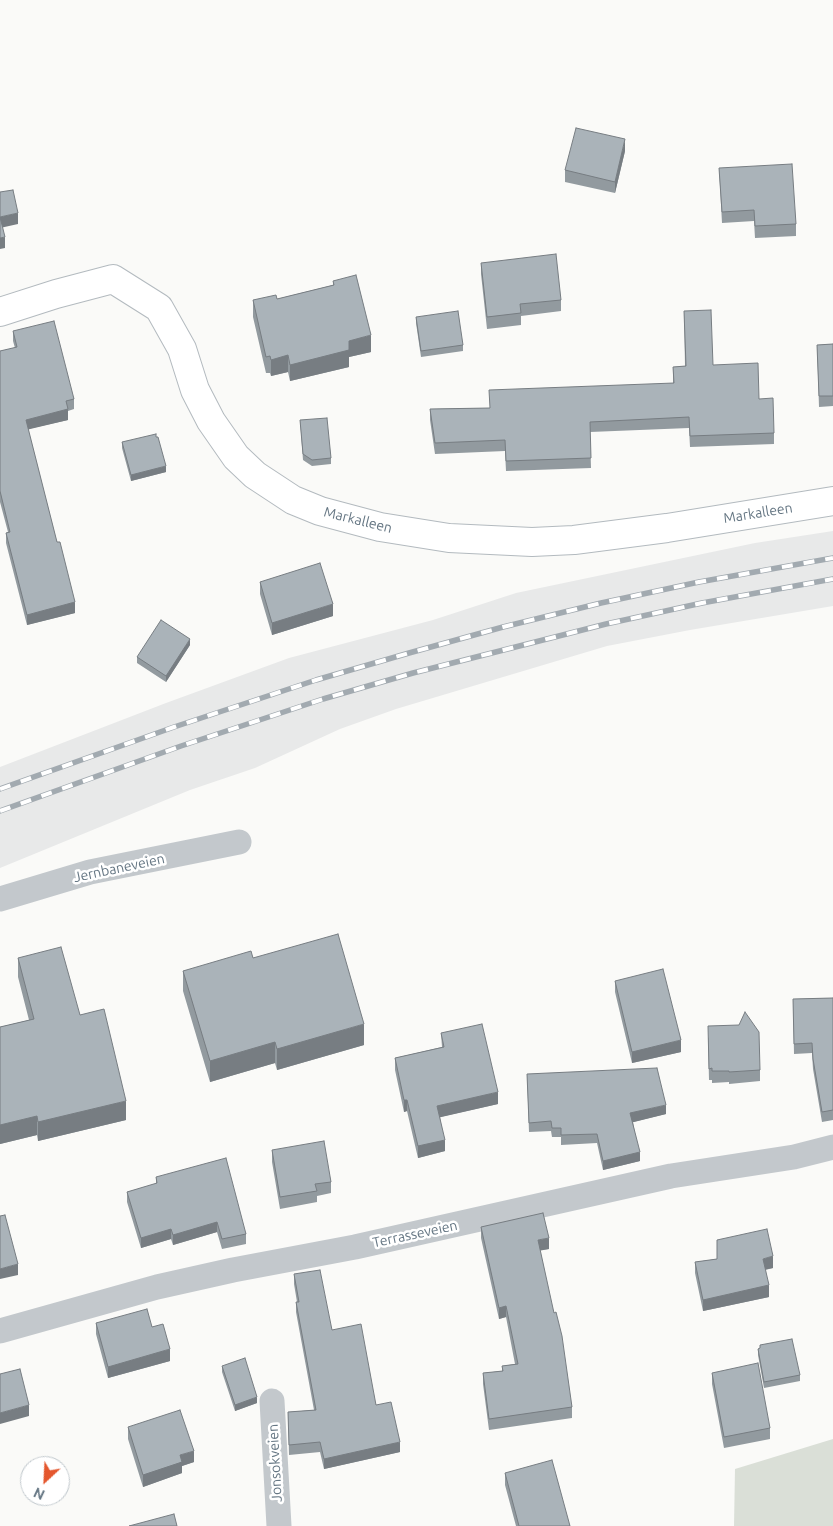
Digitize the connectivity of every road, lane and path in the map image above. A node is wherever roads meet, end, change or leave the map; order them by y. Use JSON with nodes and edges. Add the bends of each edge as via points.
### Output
{"nodes":[{"id":1,"x":0,"y":312,"type":"edge"},
{"id":2,"x":833,"y":501,"type":"edge"},
{"id":3,"x":239,"y":842,"type":"dead end"},
{"id":4,"x":0,"y":899,"type":"edge"},
{"id":5,"x":833,"y":1147,"type":"edge"},
{"id":6,"x":0,"y":1331,"type":"edge"},
{"id":7,"x":272,"y":1401,"type":"dead end"},
{"id":8,"x":279,"y":1526,"type":"edge"}],
"edges":[{"from":1,"to":2,"type":"main road","name":"Markalleen","via":[[112,279],[159,308],[182,350],[195,390],[211,421],[254,476],[320,512],[380,528],[449,538],[532,542],[574,540]]},
{"from":3,"to":4,"type":"street","name":"Jernbaneveien","via":[[90,872]]},
{"from":5,"to":6,"type":"street","name":"Terrasseveien","via":[[794,1157],[671,1176],[355,1247],[233,1270],[157,1287]]},
{"from":7,"to":8,"type":"street","name":"Jonsokveien"}]}
